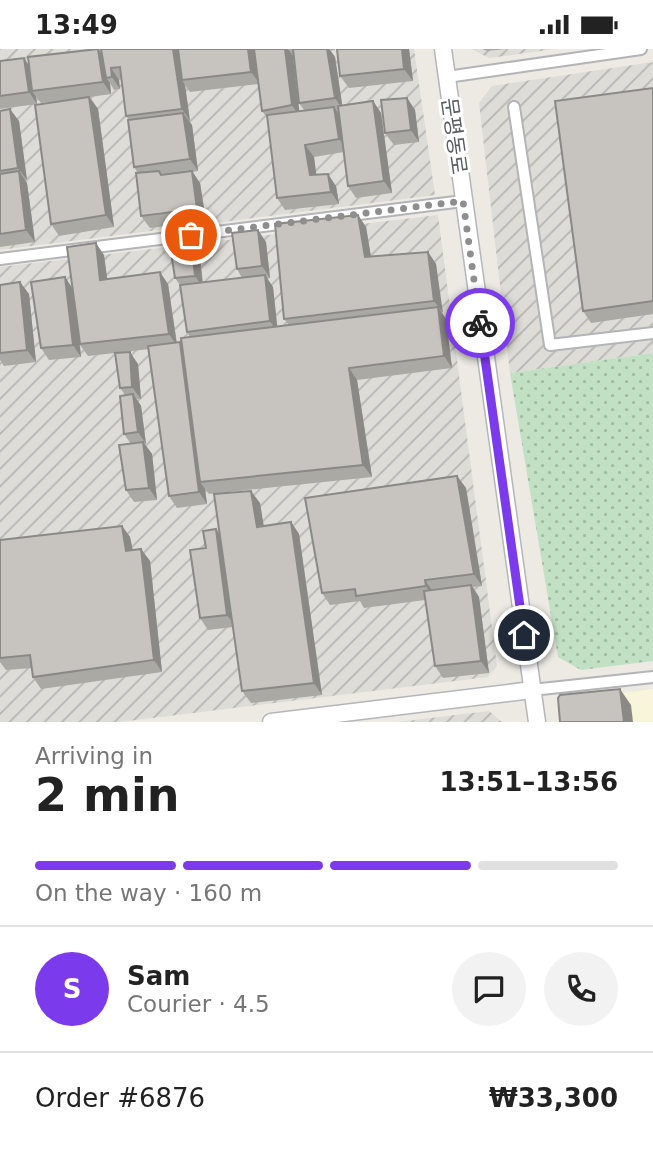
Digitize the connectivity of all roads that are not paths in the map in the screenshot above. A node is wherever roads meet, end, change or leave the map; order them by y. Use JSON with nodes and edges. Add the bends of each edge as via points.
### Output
{"nodes":[{"id":1,"x":443,"y":49,"type":"edge"},
{"id":2,"x":641,"y":49,"type":"edge"},
{"id":3,"x":447,"y":77,"type":"junction"},
{"id":4,"x":514,"y":107,"type":"dead end"},
{"id":5,"x":463,"y":201,"type":"junction"},
{"id":6,"x":0,"y":259,"type":"edge"},
{"id":7,"x":653,"y":333,"type":"edge"},
{"id":8,"x":653,"y":677,"type":"edge"},
{"id":9,"x":532,"y":689,"type":"junction"},
{"id":10,"x":271,"y":722,"type":"edge"},
{"id":11,"x":537,"y":722,"type":"edge"}],
"edges":[{"from":1,"to":3,"type":"main road","name":"문평동로"},
{"from":2,"to":3,"type":"street"},
{"from":3,"to":5,"type":"main road","name":"문평동로"},
{"from":4,"to":7,"type":"street","via":[[550,345]]},
{"from":5,"to":6,"type":"street"},
{"from":5,"to":9,"type":"main road","name":"문평동로"},
{"from":8,"to":9,"type":"street"},
{"from":9,"to":10,"type":"main road"},
{"from":9,"to":11,"type":"main road","name":"문평동로"}]}
